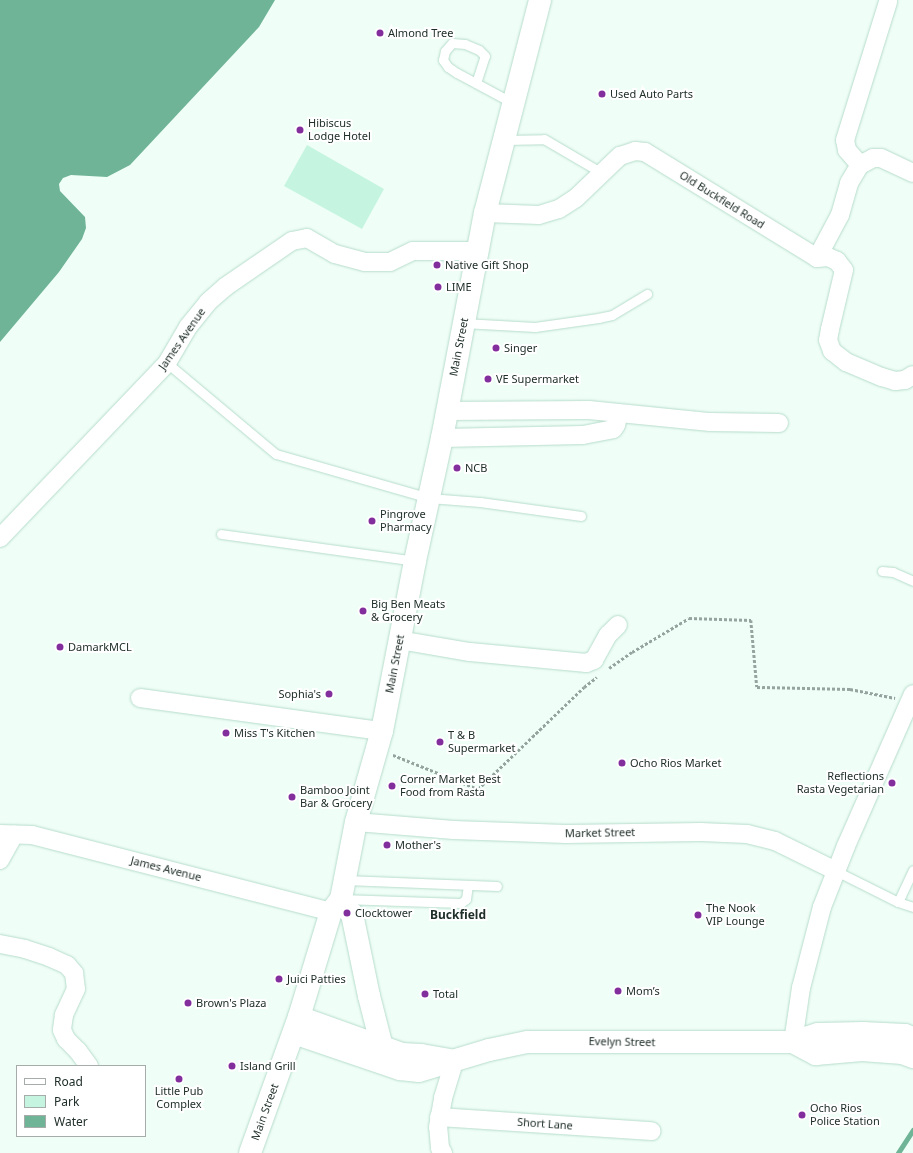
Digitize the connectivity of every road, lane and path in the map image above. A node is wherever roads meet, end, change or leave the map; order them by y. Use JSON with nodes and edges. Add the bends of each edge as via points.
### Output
{"nodes":[{"id":1,"x":540,"y":0,"type":"edge"},
{"id":2,"x":888,"y":2,"type":"dead end"},
{"id":3,"x":476,"y":83,"type":"junction"},
{"id":4,"x":513,"y":103,"type":"junction"},
{"id":5,"x":504,"y":140,"type":"junction"},
{"id":6,"x":860,"y":165,"type":"junction"},
{"id":7,"x":602,"y":173,"type":"junction"},
{"id":8,"x":913,"y":173,"type":"edge"},
{"id":9,"x":485,"y":213,"type":"junction"},
{"id":10,"x":478,"y":251,"type":"junction"},
{"id":11,"x":817,"y":258,"type":"junction"},
{"id":12,"x":647,"y":294,"type":"dead end"},
{"id":13,"x":463,"y":323,"type":"junction"},
{"id":14,"x":167,"y":363,"type":"junction"},
{"id":15,"x":913,"y":375,"type":"edge"},
{"id":16,"x":447,"y":412,"type":"junction"},
{"id":17,"x":619,"y":414,"type":"junction"},
{"id":18,"x":779,"y":423,"type":"dead end"},
{"id":19,"x":442,"y":438,"type":"junction"},
{"id":20,"x":429,"y":498,"type":"junction"},
{"id":21,"x":581,"y":516,"type":"dead end"},
{"id":22,"x":221,"y":534,"type":"dead end"},
{"id":23,"x":0,"y":538,"type":"edge"},
{"id":24,"x":415,"y":561,"type":"junction"},
{"id":25,"x":882,"y":571,"type":"dead end"},
{"id":26,"x":913,"y":581,"type":"edge"},
{"id":27,"x":618,"y":625,"type":"dead end"},
{"id":28,"x":399,"y":640,"type":"junction"},
{"id":29,"x":608,"y":669,"type":"dead end"},
{"id":30,"x":602,"y":674,"type":"dead end"},
{"id":31,"x":912,"y":697,"type":"edge"},
{"id":32,"x":140,"y":698,"type":"dead end"},
{"id":33,"x":379,"y":739,"type":"junction"},
{"id":34,"x":356,"y":822,"type":"junction"},
{"id":35,"x":7,"y":834,"type":"edge"},
{"id":36,"x":0,"y":860,"type":"edge"},
{"id":37,"x":913,"y":870,"type":"edge"},
{"id":38,"x":836,"y":871,"type":"junction"},
{"id":39,"x":468,"y":885,"type":"junction"},
{"id":40,"x":497,"y":886,"type":"dead end"},
{"id":41,"x":339,"y":898,"type":"junction"},
{"id":42,"x":898,"y":902,"type":"junction"},
{"id":43,"x":913,"y":907,"type":"edge"},
{"id":44,"x":0,"y":944,"type":"edge"},
{"id":45,"x":297,"y":1025,"type":"junction"},
{"id":46,"x":913,"y":1038,"type":"edge"},
{"id":47,"x":793,"y":1042,"type":"junction"},
{"id":48,"x":382,"y":1047,"type":"junction"},
{"id":49,"x":913,"y":1057,"type":"edge"},
{"id":50,"x":454,"y":1062,"type":"junction"},
{"id":51,"x":88,"y":1065,"type":"edge"},
{"id":52,"x":439,"y":1117,"type":"junction"},
{"id":53,"x":652,"y":1131,"type":"dead end"},
{"id":54,"x":250,"y":1153,"type":"edge"},
{"id":55,"x":443,"y":1153,"type":"edge"}],
"edges":[{"from":1,"to":4,"type":"street","name":"Main Street"},
{"from":2,"to":6,"type":"street","via":[[845,140],[847,150]]},
{"from":3,"to":3,"type":"lane","via":[[448,67],[443,60],[445,51],[452,44],[465,44],[479,50],[485,56]]},
{"from":3,"to":4,"type":"lane"},
{"from":4,"to":5,"type":"street","name":"Main Street"},
{"from":5,"to":7,"type":"lane","via":[[544,139]]},
{"from":5,"to":9,"type":"street","name":"Main Street"},
{"from":6,"to":8,"type":"street","via":[[873,158],[881,158]]},
{"from":6,"to":11,"type":"street","via":[[849,183],[840,215]]},
{"from":7,"to":9,"type":"street","name":"Old Buckfield Road","via":[[576,198],[559,209],[539,215]]},
{"from":7,"to":11,"type":"street","name":"Old Buckfield Road","via":[[620,156],[635,151],[645,152]]},
{"from":9,"to":10,"type":"street","name":"Main Street"},
{"from":10,"to":13,"type":"street","name":"Main Street"},
{"from":10,"to":14,"type":"street","name":"James Avenue","via":[[413,251],[390,262],[365,262],[335,254],[307,238],[292,241],[225,287],[208,302],[188,327]]},
{"from":11,"to":15,"type":"street","via":[[828,257],[837,261],[844,270],[828,340],[832,351],[846,362],[895,381],[905,380]]},
{"from":12,"to":13,"type":"lane","via":[[612,315],[598,318],[535,327]]},
{"from":13,"to":16,"type":"street","name":"Main Street"},
{"from":14,"to":20,"type":"lane","via":[[276,454]]},
{"from":14,"to":23,"type":"street","name":"James Avenue"},
{"from":16,"to":17,"type":"street","via":[[589,410]]},
{"from":16,"to":19,"type":"street","name":"Main Street"},
{"from":17,"to":18,"type":"street","via":[[710,422]]},
{"from":17,"to":19,"type":"street","via":[[612,429],[583,435]]},
{"from":19,"to":20,"type":"street","name":"Main Street"},
{"from":20,"to":21,"type":"lane","via":[[480,502]]},
{"from":20,"to":24,"type":"street","name":"Main Street"},
{"from":22,"to":24,"type":"lane"},
{"from":24,"to":28,"type":"street","name":"Main Street"},
{"from":25,"to":26,"type":"lane","via":[[893,572]]},
{"from":27,"to":28,"type":"street","via":[[608,635],[594,660],[586,663],[470,652]]},
{"from":28,"to":33,"type":"street","name":"Main Street"},
{"from":29,"to":31,"type":"path","via":[[689,618],[751,620],[757,687],[850,689]]},
{"from":30,"to":33,"type":"path","via":[[584,687],[478,789]]},
{"from":31,"to":38,"type":"street"},
{"from":32,"to":33,"type":"street"},
{"from":33,"to":34,"type":"street","name":"Main Street"},
{"from":34,"to":38,"type":"street","name":"Market Street","via":[[454,830],[566,834],[747,834],[775,841]]},
{"from":34,"to":41,"type":"street","name":"Main Street"},
{"from":35,"to":36,"type":"street"},
{"from":35,"to":41,"type":"street","name":"James Avenue","via":[[32,834]]},
{"from":37,"to":42,"type":"lane"},
{"from":38,"to":42,"type":"lane"},
{"from":38,"to":47,"type":"street","via":[[822,907],[801,988]]},
{"from":39,"to":40,"type":"lane"},
{"from":39,"to":41,"type":"lane"},
{"from":39,"to":41,"type":"lane","via":[[466,898],[461,903]]},
{"from":41,"to":45,"type":"street","name":"Main Street"},
{"from":41,"to":48,"type":"street","via":[[352,914]]},
{"from":42,"to":43,"type":"lane"},
{"from":44,"to":51,"type":"street","via":[[49,957],[67,965],[74,973],[76,989],[64,1015],[62,1030],[66,1039]]},
{"from":45,"to":48,"type":"street"},
{"from":45,"to":50,"type":"street","name":"Evelyn Street","via":[[400,1069],[419,1071]]},
{"from":45,"to":54,"type":"street","name":"Main Street"},
{"from":46,"to":47,"type":"street","name":"Evelyn Street","via":[[905,1035],[863,1032],[818,1034]]},
{"from":47,"to":49,"type":"street","name":"Evelyn Street","via":[[816,1054],[862,1050],[902,1053]]},
{"from":47,"to":50,"type":"street","name":"Evelyn Street","via":[[528,1042],[489,1050]]},
{"from":48,"to":50,"type":"street","via":[[402,1054]]},
{"from":50,"to":52,"type":"street"},
{"from":52,"to":53,"type":"street","name":"Short Lane"},
{"from":52,"to":55,"type":"street","via":[[440,1148]]}]}
